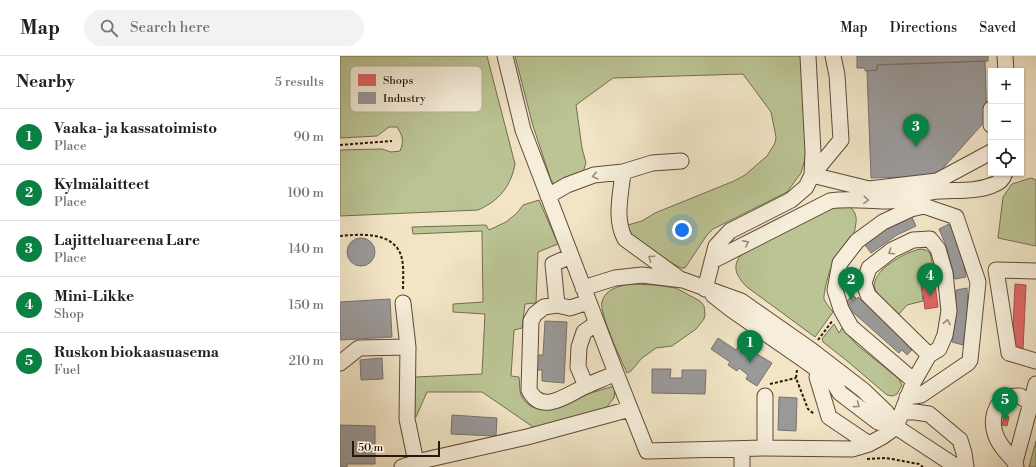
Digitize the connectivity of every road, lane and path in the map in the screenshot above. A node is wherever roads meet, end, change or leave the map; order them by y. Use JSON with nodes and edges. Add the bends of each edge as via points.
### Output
{"nodes":[{"id":1,"x":505,"y":56,"type":"edge"},
{"id":2,"x":808,"y":56,"type":"edge"},
{"id":3,"x":833,"y":56,"type":"edge"},
{"id":4,"x":1005,"y":56,"type":"edge"},
{"id":5,"x":1006,"y":68,"type":"edge"},
{"id":6,"x":392,"y":141,"type":"dead end"},
{"id":7,"x":340,"y":144,"type":"edge"},
{"id":8,"x":988,"y":154,"type":"edge"},
{"id":9,"x":681,"y":161,"type":"dead end"},
{"id":10,"x":623,"y":172,"type":"junction"},
{"id":11,"x":812,"y":175,"type":"junction"},
{"id":12,"x":1003,"y":176,"type":"edge"},
{"id":13,"x":548,"y":196,"type":"junction"},
{"id":14,"x":340,"y":236,"type":"edge"},
{"id":15,"x":571,"y":256,"type":"junction"},
{"id":16,"x":712,"y":261,"type":"junction"},
{"id":17,"x":1036,"y":271,"type":"edge"},
{"id":18,"x":683,"y":280,"type":"junction"},
{"id":19,"x":705,"y":288,"type":"junction"},
{"id":20,"x":586,"y":295,"type":"junction"},
{"id":21,"x":403,"y":303,"type":"joint"},
{"id":22,"x":557,"y":305,"type":"junction"},
{"id":23,"x":597,"y":323,"type":"junction"},
{"id":24,"x":408,"y":346,"type":"junction"},
{"id":25,"x":929,"y":355,"type":"junction"},
{"id":26,"x":1036,"y":361,"type":"edge"},
{"id":27,"x":340,"y":363,"type":"edge"},
{"id":28,"x":616,"y":374,"type":"junction"},
{"id":29,"x":817,"y":377,"type":"junction"},
{"id":30,"x":796,"y":378,"type":"dead end"},
{"id":31,"x":914,"y":381,"type":"junction"},
{"id":32,"x":1036,"y":384,"type":"edge"},
{"id":33,"x":586,"y":386,"type":"junction"},
{"id":34,"x":768,"y":390,"type":"joint"},
{"id":35,"x":840,"y":392,"type":"junction"},
{"id":36,"x":907,"y":397,"type":"junction"},
{"id":37,"x":1031,"y":404,"type":"junction"},
{"id":38,"x":630,"y":409,"type":"junction"},
{"id":39,"x":902,"y":412,"type":"junction"},
{"id":40,"x":896,"y":427,"type":"junction"},
{"id":41,"x":869,"y":444,"type":"junction"},
{"id":42,"x":765,"y":448,"type":"junction"},
{"id":43,"x":742,"y":450,"type":"junction"},
{"id":44,"x":1016,"y":464,"type":"edge"},
{"id":45,"x":418,"y":465,"type":"edge"},
{"id":46,"x":402,"y":467,"type":"edge"},
{"id":47,"x":742,"y":467,"type":"edge"},
{"id":48,"x":957,"y":467,"type":"edge"},
{"id":49,"x":966,"y":467,"type":"edge"}],
"edges":[{"from":1,"to":13,"type":"lane","via":[[523,130]]},
{"from":2,"to":11,"type":"lane"},
{"from":3,"to":11,"type":"lane","via":[[837,75],[841,140]]},
{"from":4,"to":5,"type":"lane"},
{"from":6,"to":7,"type":"path"},
{"from":8,"to":11,"type":"lane","via":[[937,181],[869,189]]},
{"from":9,"to":10,"type":"lane","via":[[652,162]]},
{"from":10,"to":13,"type":"lane","one_way":true,"via":[[594,175],[566,185]]},
{"from":18,"to":10,"type":"lane","one_way":true,"via":[[625,240],[618,221]]},
{"from":11,"to":16,"type":"lane","via":[[806,187],[791,200],[730,231],[716,246]]},
{"from":16,"to":12,"type":"lane","one_way":true,"via":[[830,201],[901,200],[930,192],[992,186],[1000,182]]},
{"from":13,"to":15,"type":"lane"},
{"from":14,"to":21,"type":"path","via":[[366,234],[397,246],[402,259]]},
{"from":15,"to":20,"type":"lane"},
{"from":15,"to":22,"type":"lane","via":[[553,264]]},
{"from":16,"to":19,"type":"lane"},
{"from":17,"to":26,"type":"lane","via":[[996,270],[1009,353]]},
{"from":18,"to":19,"type":"lane"},
{"from":18,"to":20,"type":"lane","via":[[642,275],[615,278]]},
{"from":19,"to":29,"type":"lane","via":[[721,310]]},
{"from":19,"to":35,"type":"lane","via":[[832,380]]},
{"from":19,"to":40,"type":"lane","via":[[741,301],[810,350],[863,390],[886,412]]},
{"from":20,"to":22,"type":"lane","via":[[570,308]]},
{"from":20,"to":23,"type":"lane"},
{"from":21,"to":24,"type":"lane"},
{"from":22,"to":33,"type":"lane","via":[[544,307],[531,320],[529,390],[539,401],[555,402]]},
{"from":23,"to":28,"type":"lane"},
{"from":23,"to":33,"type":"lane","via":[[584,332],[579,347],[578,367]]},
{"from":24,"to":27,"type":"lane","via":[[359,348]]},
{"from":24,"to":45,"type":"lane","via":[[407,419]]},
{"from":25,"to":25,"type":"lane","one_way":true,"via":[[939,349],[945,335],[949,310],[945,273],[938,249],[930,239],[913,240],[892,250],[869,268],[864,283],[868,294]]},
{"from":25,"to":31,"type":"lane"},
{"from":28,"to":33,"type":"lane"},
{"from":28,"to":38,"type":"lane"},
{"from":29,"to":35,"type":"lane"},
{"from":29,"to":41,"type":"lane","via":[[829,417]]},
{"from":30,"to":34,"type":"path"},
{"from":31,"to":36,"type":"lane"},
{"from":31,"to":36,"type":"lane","via":[[851,327],[841,309],[835,290],[840,264],[857,241],[883,222],[924,206],[956,217],[978,282],[970,360],[921,395]]},
{"from":32,"to":37,"type":"lane"},
{"from":34,"to":42,"type":"lane"},
{"from":35,"to":40,"type":"lane","one_way":true,"via":[[878,422]]},
{"from":36,"to":39,"type":"lane"},
{"from":37,"to":44,"type":"lane"},
{"from":37,"to":44,"type":"lane","via":[[1020,396],[1007,397],[998,405],[993,418],[995,433]]},
{"from":38,"to":43,"type":"lane","via":[[647,451]]},
{"from":38,"to":45,"type":"lane"},
{"from":39,"to":40,"type":"lane"},
{"from":39,"to":49,"type":"lane","via":[[928,414],[960,440]]},
{"from":40,"to":41,"type":"lane"},
{"from":40,"to":48,"type":"lane"},
{"from":41,"to":42,"type":"lane","via":[[852,449]]},
{"from":42,"to":43,"type":"lane"},
{"from":43,"to":47,"type":"lane"},
{"from":45,"to":46,"type":"lane"}]}
